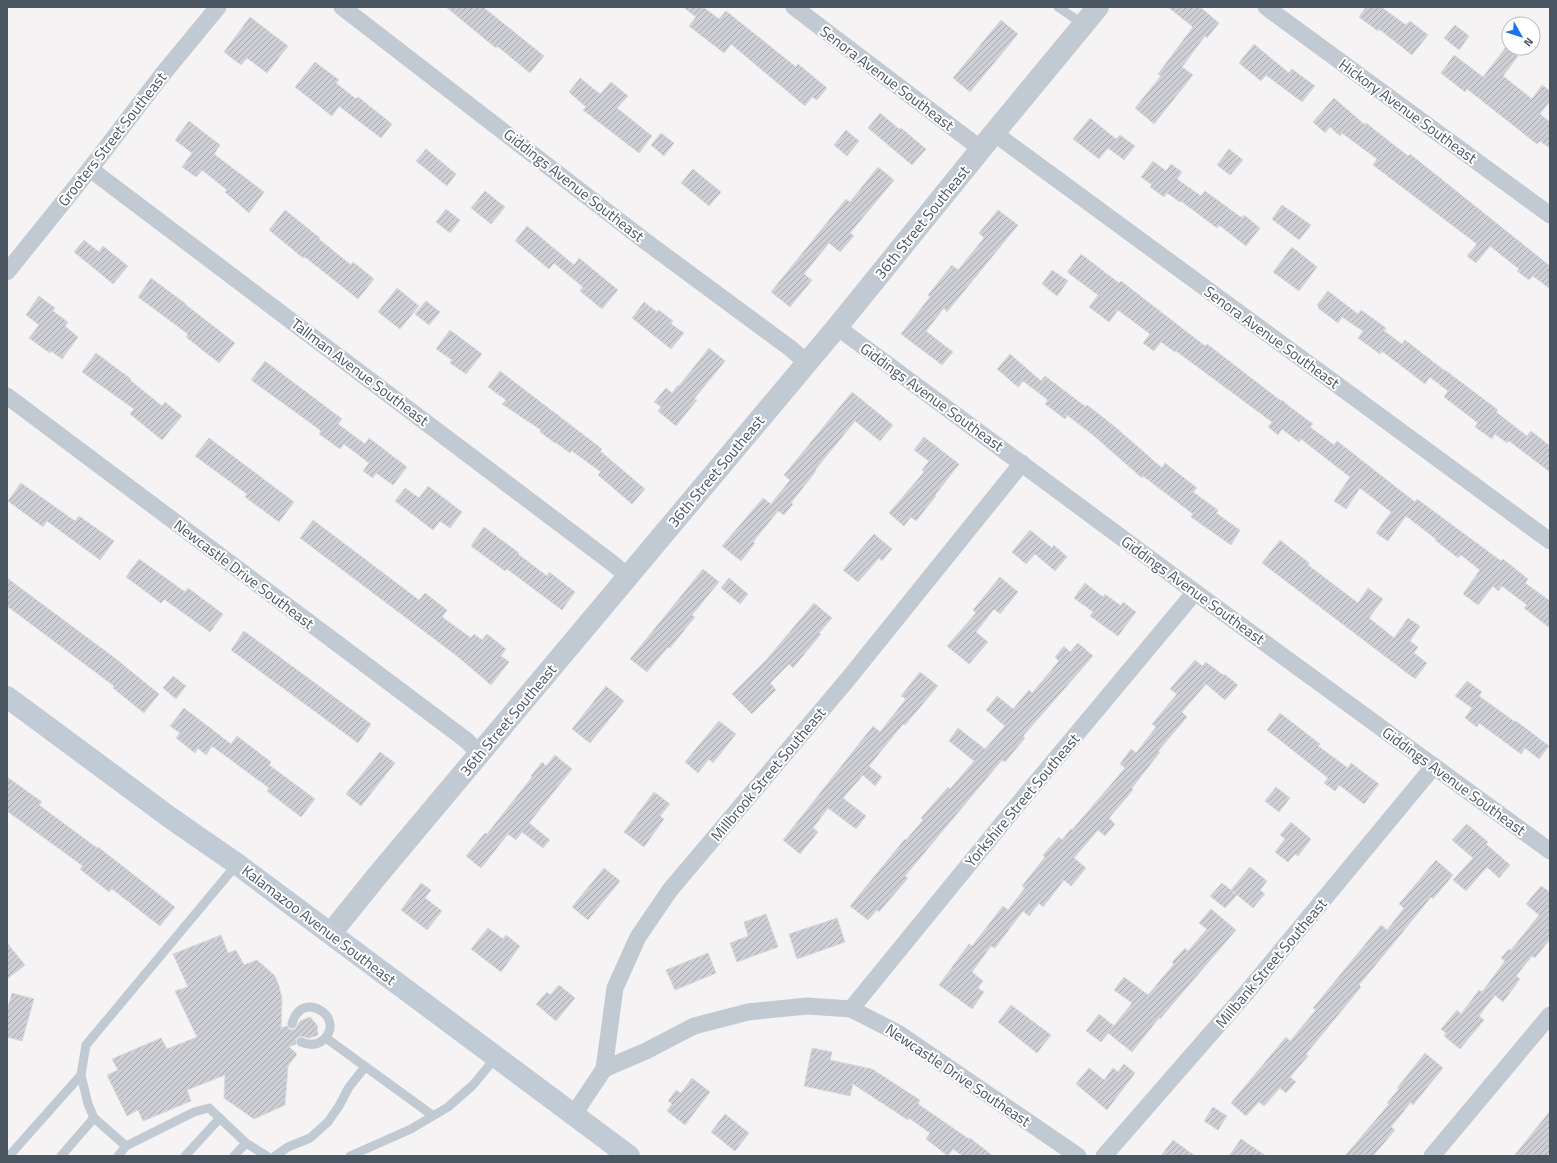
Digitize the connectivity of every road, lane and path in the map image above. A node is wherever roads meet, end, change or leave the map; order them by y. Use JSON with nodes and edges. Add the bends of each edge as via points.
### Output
{"nodes":[{"id":1,"x":218,"y":7,"type":"edge"},
{"id":2,"x":342,"y":7,"type":"edge"},
{"id":3,"x":794,"y":7,"type":"edge"},
{"id":4,"x":1058,"y":7,"type":"edge"},
{"id":5,"x":1098,"y":7,"type":"edge"},
{"id":6,"x":1266,"y":7,"type":"edge"},
{"id":7,"x":1083,"y":24,"type":"junction"},
{"id":8,"x":987,"y":141,"type":"junction"},
{"id":9,"x":90,"y":169,"type":"junction"},
{"id":10,"x":1550,"y":215,"type":"edge"},
{"id":11,"x":7,"y":272,"type":"edge"},
{"id":12,"x":837,"y":327,"type":"junction"},
{"id":13,"x":806,"y":362,"type":"junction"},
{"id":14,"x":7,"y":396,"type":"edge"},
{"id":15,"x":1022,"y":463,"type":"junction"},
{"id":16,"x":1550,"y":541,"type":"edge"},
{"id":17,"x":628,"y":577,"type":"junction"},
{"id":18,"x":1195,"y":592,"type":"junction"},
{"id":19,"x":7,"y":697,"type":"edge"},
{"id":20,"x":480,"y":754,"type":"junction"},
{"id":21,"x":1434,"y":766,"type":"junction"},
{"id":22,"x":1550,"y":851,"type":"edge"},
{"id":23,"x":237,"y":864,"type":"junction"},
{"id":24,"x":331,"y":933,"type":"junction"},
{"id":25,"x":851,"y":1009,"type":"junction"},
{"id":26,"x":1550,"y":1015,"type":"edge"},
{"id":27,"x":292,"y":1024,"type":"dead end"},
{"id":28,"x":326,"y":1038,"type":"junction"},
{"id":29,"x":301,"y":1042,"type":"dead end"},
{"id":30,"x":497,"y":1056,"type":"junction"},
{"id":31,"x":365,"y":1067,"type":"junction"},
{"id":32,"x":604,"y":1069,"type":"junction"},
{"id":33,"x":81,"y":1075,"type":"junction"},
{"id":34,"x":574,"y":1114,"type":"junction"},
{"id":35,"x":432,"y":1115,"type":"junction"},
{"id":36,"x":94,"y":1118,"type":"junction"},
{"id":37,"x":220,"y":1118,"type":"junction"},
{"id":38,"x":246,"y":1143,"type":"junction"},
{"id":39,"x":126,"y":1146,"type":"junction"},
{"id":40,"x":9,"y":1156,"type":"edge"},
{"id":41,"x":61,"y":1156,"type":"edge"},
{"id":42,"x":118,"y":1156,"type":"edge"},
{"id":43,"x":185,"y":1156,"type":"edge"},
{"id":44,"x":234,"y":1156,"type":"edge"},
{"id":45,"x":267,"y":1156,"type":"edge"},
{"id":46,"x":275,"y":1156,"type":"edge"},
{"id":47,"x":350,"y":1156,"type":"edge"},
{"id":48,"x":629,"y":1156,"type":"edge"},
{"id":49,"x":1078,"y":1156,"type":"edge"},
{"id":50,"x":1104,"y":1156,"type":"edge"},
{"id":51,"x":1432,"y":1156,"type":"edge"}],
"edges":[{"from":1,"to":9,"type":"street","name":"Grooters Street Southeast"},
{"from":2,"to":13,"type":"street","name":"Giddings Avenue Southeast"},
{"from":3,"to":8,"type":"street","name":"Senora Avenue Southeast"},
{"from":4,"to":7,"type":"lane"},
{"from":5,"to":7,"type":"street","name":"36th Street Southeast"},
{"from":6,"to":10,"type":"street","name":"Hickory Avenue Southeast"},
{"from":7,"to":8,"type":"street","name":"36th Street Southeast"},
{"from":8,"to":12,"type":"street","name":"36th Street Southeast"},
{"from":8,"to":16,"type":"street","name":"Senora Avenue Southeast"},
{"from":9,"to":11,"type":"street","name":"Grooters Street Southeast"},
{"from":9,"to":17,"type":"street","name":"Tallman Avenue Southeast","via":[[472,456]]},
{"from":12,"to":13,"type":"street","name":"36th Street Southeast"},
{"from":12,"to":15,"type":"street","name":"Giddings Avenue Southeast"},
{"from":13,"to":17,"type":"street","name":"36th Street Southeast"},
{"from":14,"to":20,"type":"street","name":"Newcastle Drive Southeast","via":[[466,740]]},
{"from":15,"to":18,"type":"street","name":"Giddings Avenue Southeast"},
{"from":15,"to":32,"type":"street","name":"Millbrook Street Southeast","via":[[848,679],[670,890],[638,937],[615,988]]},
{"from":17,"to":20,"type":"street","name":"36th Street Southeast"},
{"from":18,"to":21,"type":"street","name":"Giddings Avenue Southeast"},
{"from":18,"to":25,"type":"street","name":"Yorkshire Street Southeast"},
{"from":19,"to":23,"type":"main road","name":"Kalamazoo Avenue Southeast"},
{"from":20,"to":24,"type":"street","name":"36th Street Southeast"},
{"from":21,"to":22,"type":"street","name":"Giddings Avenue Southeast"},
{"from":21,"to":50,"type":"street","name":"Millbank Street Southeast","via":[[1247,992]]},
{"from":23,"to":24,"type":"main road","name":"Kalamazoo Avenue Southeast"},
{"from":23,"to":33,"type":"lane","via":[[86,1045]]},
{"from":24,"to":30,"type":"main road","name":"Kalamazoo Avenue Southeast"},
{"from":25,"to":32,"type":"street","name":"Newcastle Drive Southeast","via":[[807,1006],[748,1012],[694,1026]]},
{"from":25,"to":49,"type":"street","name":"Newcastle Drive Southeast","via":[[898,1033]]},
{"from":26,"to":51,"type":"street"},
{"from":27,"to":28,"type":"lane","via":[[301,1010],[307,1007],[320,1009],[325,1013],[330,1026]]},
{"from":28,"to":29,"type":"lane","via":[[313,1045]]},
{"from":28,"to":31,"type":"lane"},
{"from":30,"to":34,"type":"main road","name":"Kalamazoo Avenue Southeast"},
{"from":30,"to":35,"type":"lane","via":[[463,1094],[448,1107]]},
{"from":31,"to":35,"type":"lane"},
{"from":31,"to":46,"type":"lane","via":[[349,1087],[328,1122],[310,1138],[288,1147]]},
{"from":32,"to":34,"type":"street","name":"Millbrook Street Southeast"},
{"from":33,"to":36,"type":"lane"},
{"from":33,"to":40,"type":"lane"},
{"from":34,"to":48,"type":"main road","name":"Kalamazoo Avenue Southeast"},
{"from":35,"to":47,"type":"lane","via":[[411,1129]]},
{"from":36,"to":39,"type":"lane"},
{"from":36,"to":41,"type":"lane"},
{"from":37,"to":38,"type":"lane"},
{"from":37,"to":39,"type":"lane","via":[[209,1108],[194,1112]]},
{"from":37,"to":43,"type":"lane"},
{"from":38,"to":44,"type":"lane"},
{"from":38,"to":45,"type":"lane"},
{"from":39,"to":42,"type":"lane"}]}
